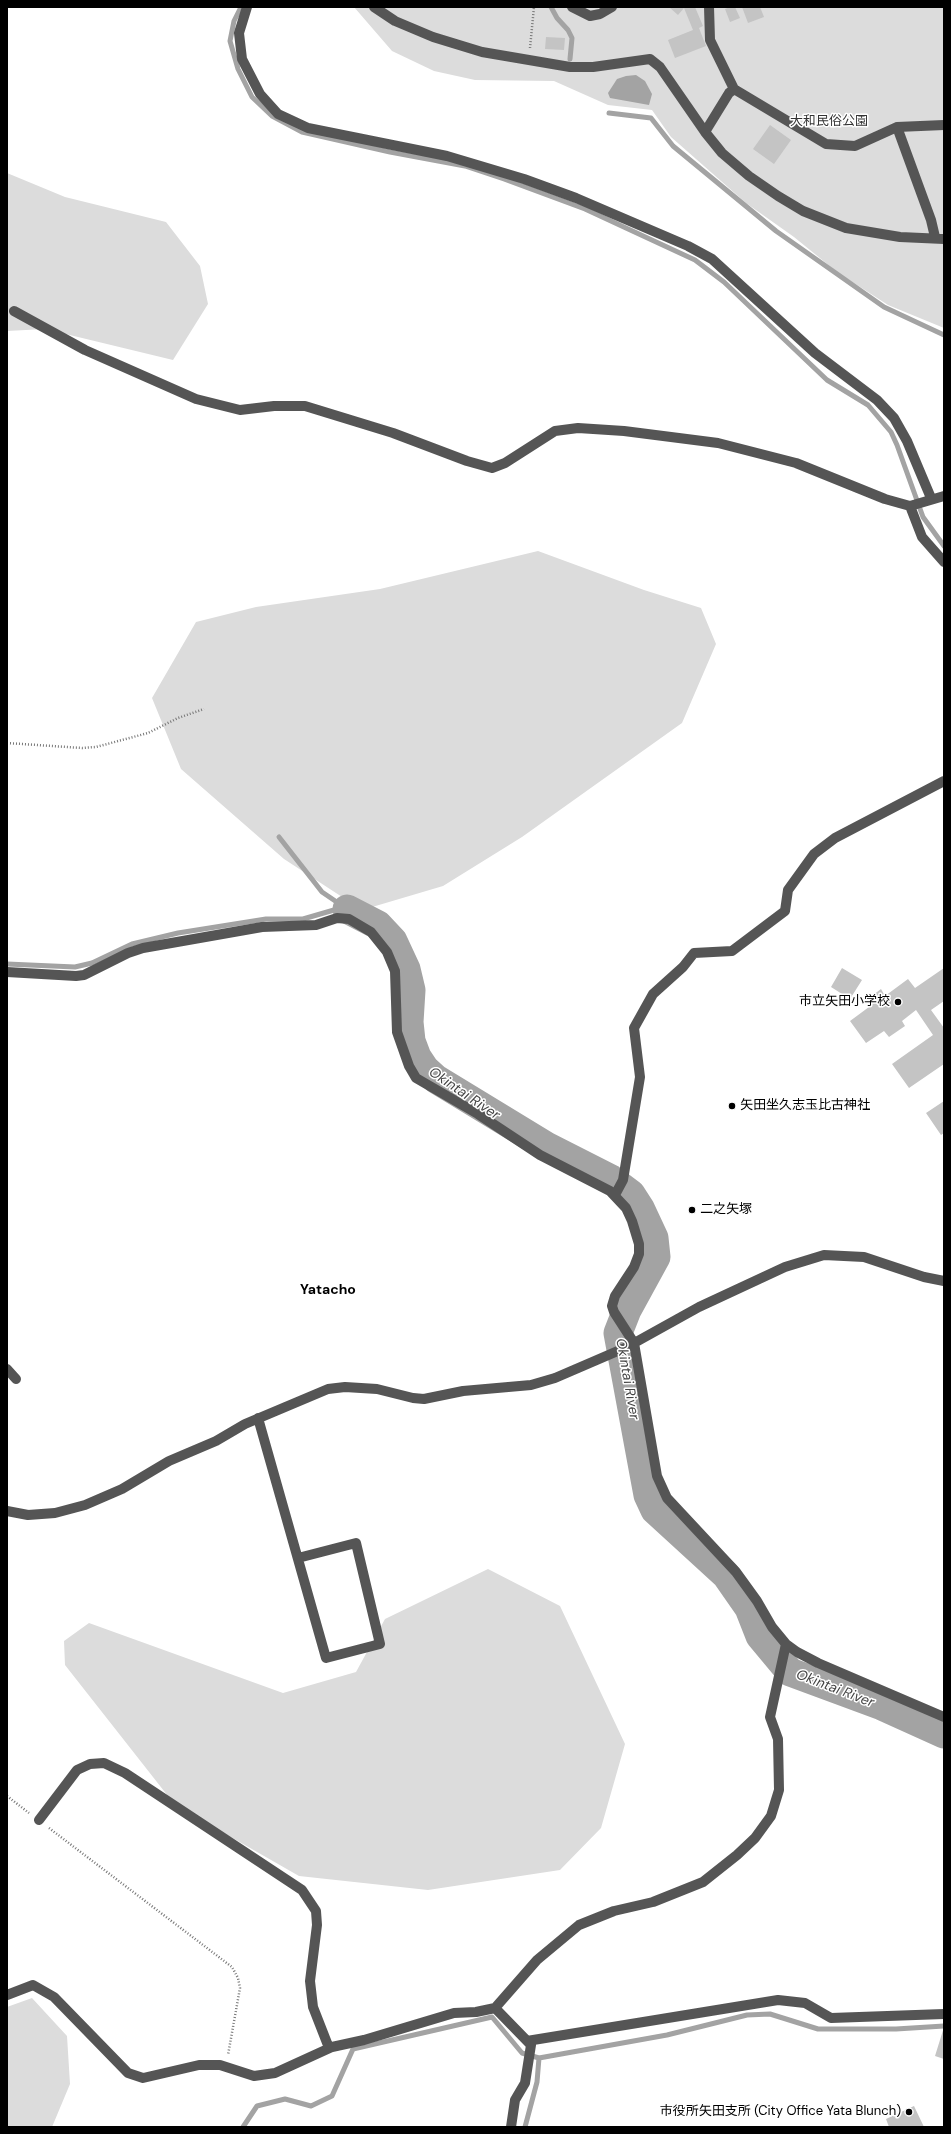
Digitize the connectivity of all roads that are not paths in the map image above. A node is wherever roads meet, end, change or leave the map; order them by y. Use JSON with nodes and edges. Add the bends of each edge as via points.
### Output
{"nodes":[{"id":1,"x":247,"y":7,"type":"edge"},
{"id":2,"x":374,"y":7,"type":"edge"},
{"id":3,"x":572,"y":7,"type":"edge"},
{"id":4,"x":612,"y":7,"type":"edge"},
{"id":5,"x":709,"y":7,"type":"edge"},
{"id":6,"x":734,"y":89,"type":"junction"},
{"id":7,"x":944,"y":126,"type":"edge"},
{"id":8,"x":897,"y":127,"type":"junction"},
{"id":9,"x":706,"y":132,"type":"junction"},
{"id":10,"x":940,"y":238,"type":"edge"},
{"id":11,"x":14,"y":311,"type":"dead end"},
{"id":12,"x":944,"y":496,"type":"edge"},
{"id":13,"x":930,"y":498,"type":"junction"},
{"id":14,"x":910,"y":506,"type":"junction"},
{"id":15,"x":944,"y":562,"type":"edge"},
{"id":16,"x":944,"y":781,"type":"edge"},
{"id":17,"x":7,"y":972,"type":"edge"},
{"id":18,"x":619,"y":1188,"type":"junction"},
{"id":19,"x":944,"y":1281,"type":"edge"},
{"id":20,"x":631,"y":1345,"type":"junction"},
{"id":21,"x":7,"y":1369,"type":"edge"},
{"id":22,"x":16,"y":1379,"type":"dead end"},
{"id":23,"x":258,"y":1418,"type":"junction"},
{"id":24,"x":7,"y":1511,"type":"edge"},
{"id":25,"x":298,"y":1558,"type":"junction"},
{"id":26,"x":786,"y":1644,"type":"junction"},
{"id":27,"x":944,"y":1716,"type":"edge"},
{"id":28,"x":39,"y":1820,"type":"road end"},
{"id":29,"x":7,"y":1995,"type":"edge"},
{"id":30,"x":495,"y":2008,"type":"junction"},
{"id":31,"x":944,"y":2014,"type":"edge"},
{"id":32,"x":527,"y":2041,"type":"junction"},
{"id":33,"x":328,"y":2048,"type":"junction"},
{"id":34,"x":511,"y":2127,"type":"edge"}],
"edges":[{"from":1,"to":13,"type":"street","via":[[238,33],[242,58],[260,94],[278,114],[308,128],[447,156],[524,178],[688,246],[712,259],[815,353],[877,400],[890,414],[907,441]]},
{"from":2,"to":9,"type":"street","via":[[395,21],[433,37],[482,52],[529,61],[570,67],[593,67],[650,59],[660,67]]},
{"from":3,"to":4,"type":"street","via":[[590,16]]},
{"from":5,"to":6,"type":"street","via":[[710,40]]},
{"from":6,"to":8,"type":"street","via":[[826,144],[854,146]]},
{"from":6,"to":9,"type":"street","via":[[729,93]]},
{"from":7,"to":8,"type":"street"},
{"from":8,"to":10,"type":"street"},
{"from":9,"to":10,"type":"street","via":[[722,153],[749,176],[803,211],[846,228],[900,237]]},
{"from":11,"to":14,"type":"street","via":[[85,350],[196,399],[240,410],[305,406],[393,433],[492,468],[505,464],[555,431],[578,428],[624,431],[718,443],[796,463],[885,499]]},
{"from":12,"to":13,"type":"street"},
{"from":13,"to":14,"type":"street"},
{"from":14,"to":15,"type":"street","via":[[922,537]]},
{"from":16,"to":18,"type":"street","via":[[835,838],[814,854],[788,890],[785,911],[732,951],[694,953],[683,967],[653,994],[634,1028],[640,1077]]},
{"from":17,"to":18,"type":"street","via":[[84,975],[143,948],[262,927],[309,926],[337,918],[349,919],[371,932],[392,962],[395,971],[397,1032],[416,1078],[540,1155]]},
{"from":18,"to":20,"type":"street","via":[[639,1244],[639,1254],[612,1306]]},
{"from":19,"to":20,"type":"street","via":[[864,1257],[824,1255],[785,1267],[699,1307]]},
{"from":20,"to":23,"type":"street","via":[[555,1378],[531,1385],[463,1391],[424,1399],[377,1389],[328,1389]]},
{"from":20,"to":26,"type":"street","via":[[662,1490],[740,1577]]},
{"from":21,"to":22,"type":"street"},
{"from":23,"to":24,"type":"street","via":[[85,1505],[28,1515]]},
{"from":23,"to":25,"type":"street"},
{"from":25,"to":25,"type":"street","via":[[326,1658],[380,1644],[356,1543]]},
{"from":26,"to":27,"type":"street","via":[[818,1663]]},
{"from":26,"to":30,"type":"street","via":[[770,1717],[778,1739],[779,1790],[771,1816],[755,1838],[703,1882],[653,1902],[614,1911],[579,1925],[536,1960]]},
{"from":28,"to":33,"type":"street","via":[[77,1770],[90,1764],[104,1763],[126,1774],[302,1890],[316,1911],[317,1925],[310,1981],[313,2007]]},
{"from":29,"to":33,"type":"street","via":[[33,1985],[54,1997],[128,2073],[143,2078],[199,2066],[220,2065],[254,2076],[275,2073]]},
{"from":30,"to":32,"type":"street"},
{"from":30,"to":33,"type":"street","via":[[454,2013]]},
{"from":31,"to":32,"type":"street","via":[[831,2018],[805,2003],[778,2000]]},
{"from":32,"to":34,"type":"street","via":[[531,2045],[530,2057],[525,2083],[515,2100]]}]}
